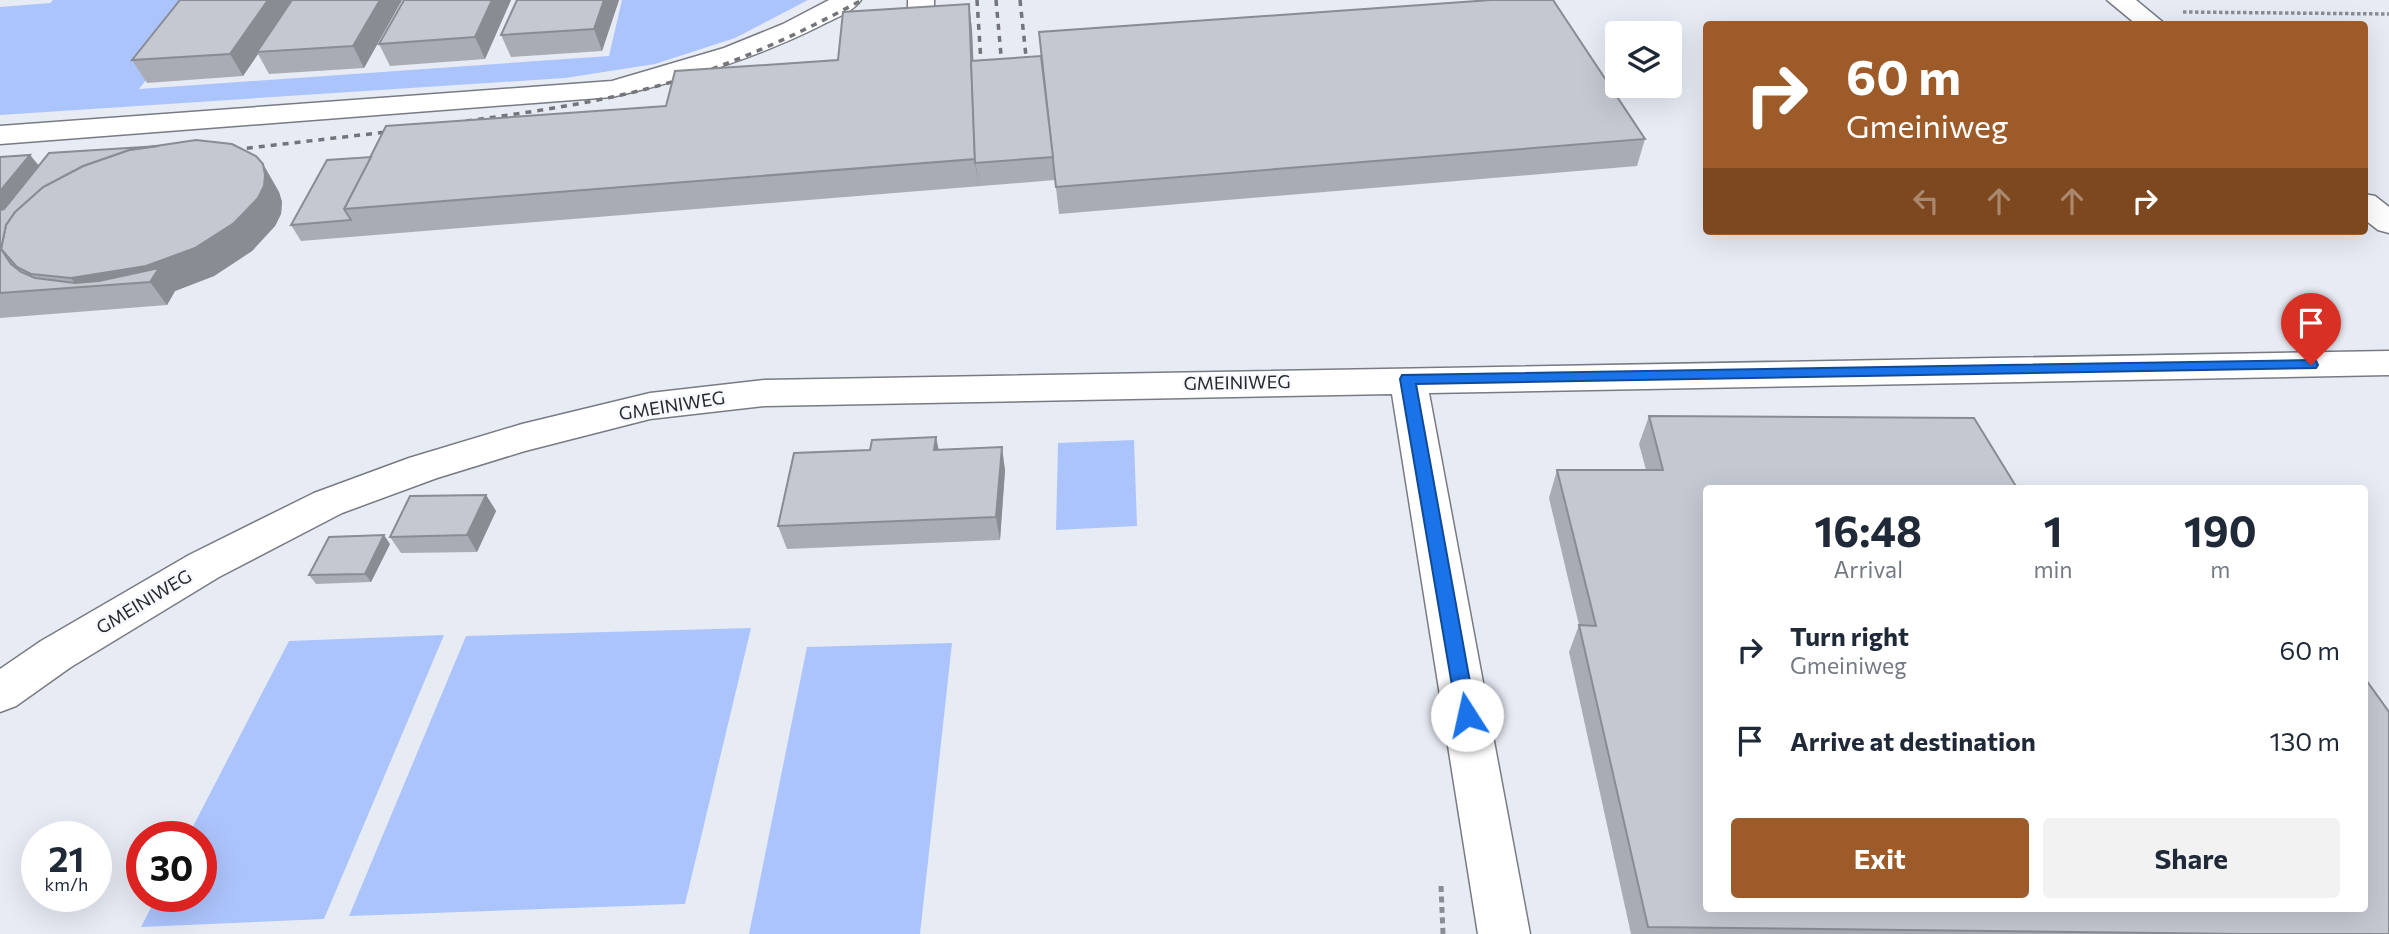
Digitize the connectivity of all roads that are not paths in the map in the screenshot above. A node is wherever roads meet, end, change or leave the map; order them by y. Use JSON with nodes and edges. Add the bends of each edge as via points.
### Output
{"nodes":[{"id":1,"x":848,"y":0,"type":"edge"},
{"id":2,"x":0,"y":135,"type":"edge"},
{"id":3,"x":2368,"y":206,"type":"edge"},
{"id":4,"x":2389,"y":223,"type":"edge"},
{"id":5,"x":2389,"y":363,"type":"edge"},
{"id":6,"x":1408,"y":379,"type":"junction"},
{"id":7,"x":0,"y":693,"type":"edge"},
{"id":8,"x":1504,"y":934,"type":"edge"}],
"edges":[{"from":1,"to":2,"type":"street","via":[[773,37],[673,76],[612,89]]},
{"from":3,"to":4,"type":"street"},
{"from":5,"to":6,"type":"street","name":"GMEINIWEG"},
{"from":6,"to":7,"type":"street","name":"GMEINIWEG","via":[[765,393],[650,406],[423,468],[328,503],[204,566]]},
{"from":6,"to":8,"type":"street"}]}
